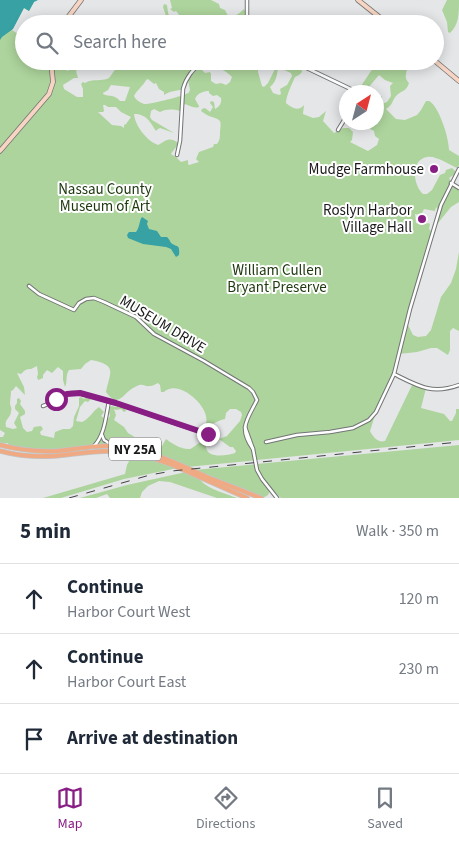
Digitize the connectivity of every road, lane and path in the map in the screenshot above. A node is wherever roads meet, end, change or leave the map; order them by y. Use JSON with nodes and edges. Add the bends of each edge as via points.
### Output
{"nodes":[{"id":1,"x":81,"y":0,"type":"edge"},
{"id":2,"x":247,"y":0,"type":"edge"},
{"id":3,"x":358,"y":0,"type":"edge"},
{"id":4,"x":70,"y":15,"type":"edge"},
{"id":5,"x":247,"y":15,"type":"edge"},
{"id":6,"x":377,"y":15,"type":"edge"},
{"id":7,"x":444,"y":68,"type":"edge"},
{"id":8,"x":52,"y":70,"type":"edge"},
{"id":9,"x":193,"y":70,"type":"edge"},
{"id":10,"x":311,"y":70,"type":"edge"},
{"id":11,"x":459,"y":80,"type":"edge"},
{"id":12,"x":342,"y":85,"type":"edge"},
{"id":13,"x":0,"y":151,"type":"edge"},
{"id":14,"x":177,"y":155,"type":"dead end"},
{"id":15,"x":459,"y":169,"type":"edge"},
{"id":16,"x":451,"y":184,"type":"junction"},
{"id":17,"x":459,"y":188,"type":"edge"},
{"id":18,"x":29,"y":286,"type":"dead end"},
{"id":19,"x":394,"y":374,"type":"junction"},
{"id":20,"x":459,"y":385,"type":"edge"},
{"id":21,"x":109,"y":401,"type":"junction"},
{"id":22,"x":43,"y":406,"type":"dead end"},
{"id":23,"x":102,"y":434,"type":"junction"},
{"id":24,"x":208,"y":434,"type":"dead end"},
{"id":25,"x":266,"y":442,"type":"dead end"},
{"id":26,"x":0,"y":445,"type":"edge"},
{"id":27,"x":94,"y":446,"type":"junction"},
{"id":28,"x":113,"y":446,"type":"junction"},
{"id":29,"x":0,"y":452,"type":"edge"},
{"id":30,"x":247,"y":498,"type":"edge"},
{"id":31,"x":261,"y":498,"type":"edge"},
{"id":32,"x":278,"y":498,"type":"edge"}],
"edges":[{"from":1,"to":4,"type":"main road"},
{"from":2,"to":5,"type":"street"},
{"from":3,"to":6,"type":"main road"},
{"from":7,"to":11,"type":"main road"},
{"from":8,"to":13,"type":"main road","via":[[53,82],[49,94]]},
{"from":9,"to":14,"type":"street","via":[[183,89]]},
{"from":10,"to":12,"type":"street"},
{"from":15,"to":16,"type":"street"},
{"from":16,"to":17,"type":"street"},
{"from":16,"to":19,"type":"street","via":[[432,234]]},
{"from":18,"to":32,"type":"street","name":"MUSEUM DRIVE","via":[[74,310],[86,299],[104,302],[136,317],[154,334],[249,388],[257,400],[245,425],[257,470]]},
{"from":19,"to":20,"type":"street","via":[[426,388],[443,389]]},
{"from":19,"to":25,"type":"street","via":[[376,412],[366,422],[353,428]]},
{"from":21,"to":22,"type":"street","via":[[71,393]]},
{"from":21,"to":23,"type":"street"},
{"from":21,"to":24,"type":"street"},
{"from":23,"to":27,"type":"street"},
{"from":23,"to":28,"type":"street","via":[[104,440]]},
{"from":26,"to":27,"type":"main road","number":"NY 25A","via":[[35,451]]},
{"from":27,"to":28,"type":"main road","number":"NY 25A"},
{"from":28,"to":31,"type":"main road","number":"NY 25A","via":[[160,456]]},
{"from":29,"to":30,"type":"main road","number":"NY 25A","via":[[40,457],[104,451],[133,453],[170,464]]}]}
